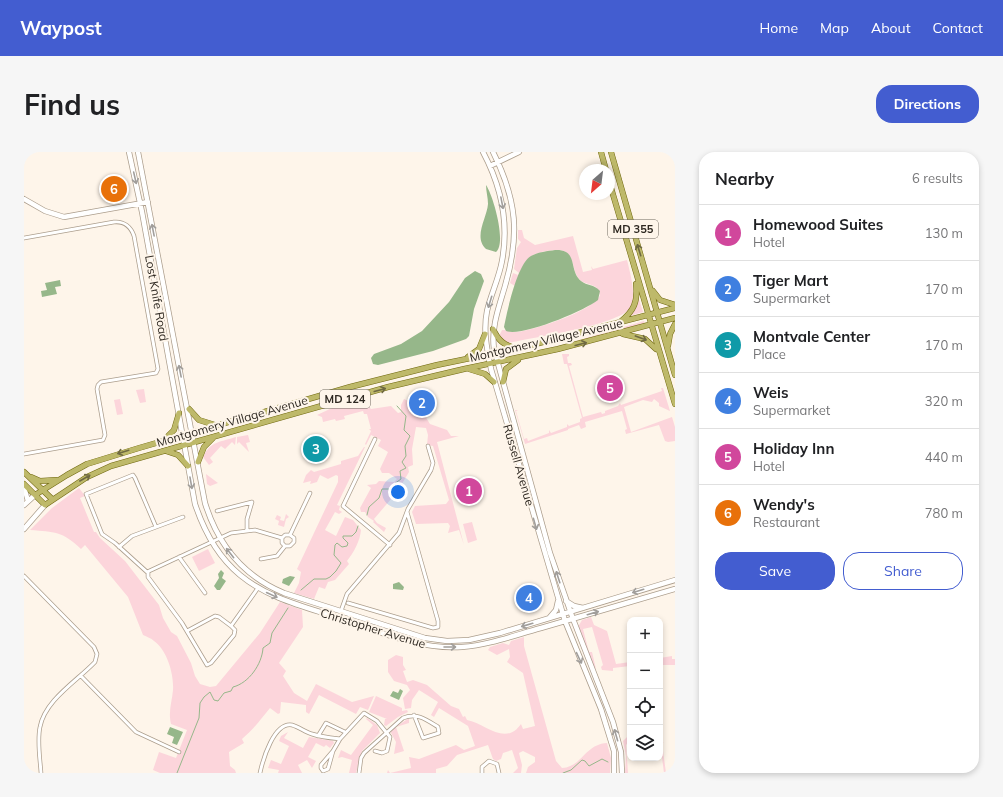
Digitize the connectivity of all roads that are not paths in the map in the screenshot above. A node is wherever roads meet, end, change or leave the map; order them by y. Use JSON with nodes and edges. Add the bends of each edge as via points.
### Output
{"nodes":[{"id":1,"x":128,"y":152,"type":"edge"},
{"id":2,"x":138,"y":152,"type":"edge"},
{"id":3,"x":494,"y":152,"type":"edge"},
{"id":4,"x":518,"y":152,"type":"edge"},
{"id":5,"x":601,"y":152,"type":"edge"},
{"id":6,"x":611,"y":152,"type":"edge"},
{"id":7,"x":484,"y":154,"type":"edge"},
{"id":8,"x":498,"y":163,"type":"junction"},
{"id":9,"x":604,"y":164,"type":"edge"},
{"id":10,"x":490,"y":166,"type":"junction"},
{"id":11,"x":24,"y":198,"type":"edge"},
{"id":12,"x":614,"y":200,"type":"edge"},
{"id":13,"x":148,"y":202,"type":"junction"},
{"id":14,"x":141,"y":204,"type":"junction"},
{"id":15,"x":24,"y":238,"type":"edge"},
{"id":16,"x":633,"y":264,"type":"junction"},
{"id":17,"x":650,"y":287,"type":"junction"},
{"id":18,"x":675,"y":305,"type":"edge"},
{"id":19,"x":675,"y":308,"type":"edge"},
{"id":20,"x":657,"y":313,"type":"junction"},
{"id":21,"x":648,"y":315,"type":"junction"},
{"id":22,"x":675,"y":318,"type":"edge"},
{"id":23,"x":660,"y":322,"type":"junction"},
{"id":24,"x":618,"y":324,"type":"junction"},
{"id":25,"x":675,"y":324,"type":"edge"},
{"id":26,"x":651,"y":325,"type":"junction"},
{"id":27,"x":493,"y":329,"type":"junction"},
{"id":28,"x":485,"y":334,"type":"junction"},
{"id":29,"x":618,"y":334,"type":"junction"},
{"id":30,"x":566,"y":337,"type":"junction"},
{"id":31,"x":569,"y":347,"type":"junction"},
{"id":32,"x":520,"y":348,"type":"junction"},
{"id":33,"x":667,"y":349,"type":"junction"},
{"id":34,"x":658,"y":352,"type":"junction"},
{"id":35,"x":495,"y":354,"type":"junction"},
{"id":36,"x":488,"y":355,"type":"junction"},
{"id":37,"x":525,"y":357,"type":"junction"},
{"id":38,"x":464,"y":359,"type":"junction"},
{"id":39,"x":498,"y":362,"type":"junction"},
{"id":40,"x":490,"y":364,"type":"junction"},
{"id":41,"x":464,"y":369,"type":"junction"},
{"id":42,"x":675,"y":375,"type":"edge"},
{"id":43,"x":494,"y":382,"type":"junction"},
{"id":44,"x":503,"y":382,"type":"junction"},
{"id":45,"x":675,"y":404,"type":"edge"},
{"id":46,"x":189,"y":409,"type":"junction"},
{"id":47,"x":179,"y":412,"type":"junction"},
{"id":48,"x":220,"y":425,"type":"junction"},
{"id":49,"x":193,"y":433,"type":"junction"},
{"id":50,"x":183,"y":435,"type":"junction"},
{"id":51,"x":216,"y":436,"type":"junction"},
{"id":52,"x":375,"y":439,"type":"dead end"},
{"id":53,"x":160,"y":442,"type":"junction"},
{"id":54,"x":194,"y":442,"type":"junction"},
{"id":55,"x":185,"y":445,"type":"junction"},
{"id":56,"x":428,"y":446,"type":"dead end"},
{"id":57,"x":163,"y":451,"type":"junction"},
{"id":58,"x":24,"y":454,"type":"edge"},
{"id":59,"x":198,"y":462,"type":"junction"},
{"id":60,"x":188,"y":466,"type":"junction"},
{"id":61,"x":25,"y":473,"type":"edge"},
{"id":62,"x":59,"y":480,"type":"junction"},
{"id":63,"x":24,"y":486,"type":"edge"},
{"id":64,"x":42,"y":490,"type":"junction"},
{"id":65,"x":310,"y":493,"type":"dead end"},
{"id":66,"x":36,"y":495,"type":"junction"},
{"id":67,"x":52,"y":499,"type":"junction"},
{"id":68,"x":26,"y":503,"type":"edge"},
{"id":69,"x":45,"y":505,"type":"junction"},
{"id":70,"x":217,"y":511,"type":"dead end"},
{"id":71,"x":407,"y":512,"type":"junction"},
{"id":72,"x":183,"y":517,"type":"dead end"},
{"id":73,"x":156,"y":527,"type":"junction"},
{"id":74,"x":24,"y":529,"type":"edge"},
{"id":75,"x":247,"y":530,"type":"junction"},
{"id":76,"x":290,"y":535,"type":"junction"},
{"id":77,"x":218,"y":537,"type":"junction"},
{"id":78,"x":282,"y":538,"type":"junction"},
{"id":79,"x":211,"y":541,"type":"junction"},
{"id":80,"x":390,"y":545,"type":"junction"},
{"id":81,"x":119,"y":546,"type":"junction"},
{"id":82,"x":285,"y":546,"type":"junction"},
{"id":83,"x":179,"y":557,"type":"junction"},
{"id":84,"x":261,"y":559,"type":"dead end"},
{"id":85,"x":148,"y":572,"type":"junction"},
{"id":86,"x":24,"y":576,"type":"edge"},
{"id":87,"x":675,"y":580,"type":"edge"},
{"id":88,"x":258,"y":588,"type":"junction"},
{"id":89,"x":675,"y":589,"type":"edge"},
{"id":90,"x":205,"y":593,"type":"dead end"},
{"id":91,"x":558,"y":599,"type":"junction"},
{"id":92,"x":566,"y":601,"type":"junction"},
{"id":93,"x":348,"y":602,"type":"dead end"},
{"id":94,"x":584,"y":608,"type":"junction"},
{"id":95,"x":341,"y":612,"type":"junction"},
{"id":96,"x":570,"y":612,"type":"junction"},
{"id":97,"x":563,"y":614,"type":"junction"},
{"id":98,"x":548,"y":619,"type":"junction"},
{"id":99,"x":573,"y":619,"type":"junction"},
{"id":100,"x":565,"y":621,"type":"junction"},
{"id":101,"x":231,"y":626,"type":"junction"},
{"id":102,"x":187,"y":631,"type":"junction"},
{"id":103,"x":81,"y":676,"type":"junction"},
{"id":104,"x":414,"y":715,"type":"junction"},
{"id":105,"x":345,"y":732,"type":"junction"},
{"id":106,"x":386,"y":732,"type":"junction"},
{"id":107,"x":318,"y":736,"type":"junction"},
{"id":108,"x":340,"y":739,"type":"junction"},
{"id":109,"x":333,"y":751,"type":"junction"},
{"id":110,"x":375,"y":751,"type":"dead end"},
{"id":111,"x":179,"y":752,"type":"dead end"},
{"id":112,"x":360,"y":772,"type":"edge"},
{"id":113,"x":40,"y":773,"type":"edge"},
{"id":114,"x":260,"y":773,"type":"edge"},
{"id":115,"x":481,"y":773,"type":"edge"},
{"id":116,"x":499,"y":773,"type":"edge"},
{"id":117,"x":614,"y":773,"type":"edge"},
{"id":118,"x":622,"y":773,"type":"edge"}],
"edges":[{"from":1,"to":14,"type":"street","name":"Lost Knife Road","one_way":true},
{"from":2,"to":13,"type":"street","name":"Lost Knife Road"},
{"from":3,"to":7,"type":"street"},
{"from":3,"to":8,"type":"street","name":"Russell Avenue"},
{"from":4,"to":8,"type":"street"},
{"from":5,"to":9,"type":"main road"},
{"from":17,"to":6,"type":"main road","number":"MD 355","one_way":true},
{"from":7,"to":10,"type":"street","name":"Russell Avenue"},
{"from":8,"to":10,"type":"street"},
{"from":8,"to":27,"type":"street","name":"Russell Avenue","via":[[514,209],[515,235],[509,270]]},
{"from":10,"to":28,"type":"street","name":"Russell Avenue","one_way":true,"via":[[502,202],[506,229],[503,259],[488,310]]},
{"from":11,"to":14,"type":"street","via":[[44,211],[64,217]]},
{"from":12,"to":16,"type":"main road","number":"MD 355"},
{"from":13,"to":14,"type":"street"},
{"from":46,"to":13,"type":"street","name":"Lost Knife Road","one_way":true,"via":[[180,375]]},
{"from":14,"to":47,"type":"street","name":"Lost Knife Road"},
{"from":15,"to":58,"type":"street","via":[[114,222],[124,223],[129,227],[134,236],[158,369],[156,372],[101,382],[98,385],[105,435],[103,440]]},
{"from":16,"to":21,"type":"main road","number":"MD 355"},
{"from":16,"to":24,"type":"main road","via":[[636,302],[631,312]]},
{"from":17,"to":18,"type":"main road","via":[[660,300]]},
{"from":17,"to":20,"type":"main road","number":"MD 355"},
{"from":19,"to":20,"type":"main road","number":"MD 124"},
{"from":20,"to":21,"type":"main road","number":"MD 124"},
{"from":20,"to":23,"type":"main road","number":"MD 355"},
{"from":21,"to":24,"type":"main road","name":"Montgomery Village Avenue","number":"MD 124"},
{"from":21,"to":26,"type":"main road","number":"MD 355"},
{"from":22,"to":23,"type":"main road","number":"MD 124"},
{"from":23,"to":26,"type":"main road","number":"MD 124"},
{"from":23,"to":33,"type":"main road","number":"MD 355"},
{"from":24,"to":30,"type":"main road","name":"Montgomery Village Avenue","number":"MD 124"},
{"from":25,"to":33,"type":"main road"},
{"from":26,"to":29,"type":"main road","name":"Montgomery Village Avenue","number":"MD 124"},
{"from":26,"to":34,"type":"main road","number":"MD 355"},
{"from":27,"to":32,"type":"main road","via":[[502,343]]},
{"from":27,"to":35,"type":"street","name":"Russell Avenue"},
{"from":28,"to":36,"type":"street","name":"Russell Avenue"},
{"from":28,"to":38,"type":"main road","via":[[478,349]]},
{"from":31,"to":29,"type":"main road","name":"Montgomery Village Avenue","number":"MD 124","one_way":true},
{"from":29,"to":34,"type":"main road","one_way":true,"via":[[645,338]]},
{"from":30,"to":31,"type":"main road"},
{"from":30,"to":32,"type":"main road","name":"Montgomery Village Avenue","number":"MD 124"},
{"from":31,"to":37,"type":"main road","name":"Montgomery Village Avenue","number":"MD 124"},
{"from":32,"to":35,"type":"main road","name":"Montgomery Village Avenue","number":"MD 124"},
{"from":33,"to":42,"type":"main road","number":"MD 355"},
{"from":34,"to":45,"type":"main road","number":"MD 355"},
{"from":35,"to":36,"type":"main road","name":"Montgomery Village Avenue","number":"MD 124"},
{"from":35,"to":39,"type":"street","name":"Russell Avenue"},
{"from":36,"to":38,"type":"main road","name":"Montgomery Village Avenue","number":"MD 124"},
{"from":36,"to":40,"type":"street","name":"Russell Avenue"},
{"from":37,"to":39,"type":"main road","name":"Montgomery Village Avenue","number":"MD 124"},
{"from":37,"to":44,"type":"main road","via":[[510,364]]},
{"from":38,"to":48,"type":"main road","name":"Montgomery Village Avenue","number":"MD 124","via":[[350,387]]},
{"from":39,"to":40,"type":"main road","name":"Montgomery Village Avenue","number":"MD 124"},
{"from":39,"to":44,"type":"street","name":"Russell Avenue"},
{"from":40,"to":41,"type":"main road","name":"Montgomery Village Avenue","number":"MD 124"},
{"from":40,"to":43,"type":"street","name":"Russell Avenue"},
{"from":41,"to":43,"type":"main road","via":[[485,374]]},
{"from":51,"to":41,"type":"main road","name":"Montgomery Village Avenue","number":"MD 124","one_way":true,"via":[[313,407]]},
{"from":43,"to":91,"type":"street","name":"Russell Avenue","one_way":true},
{"from":92,"to":44,"type":"street","name":"Russell Avenue","one_way":true,"via":[[543,530]]},
{"from":46,"to":48,"type":"main road","via":[[204,423]]},
{"from":46,"to":49,"type":"street","name":"Lost Knife Road"},
{"from":47,"to":50,"type":"street","name":"Lost Knife Road"},
{"from":47,"to":53,"type":"main road","via":[[174,430]]},
{"from":48,"to":49,"type":"main road","name":"Montgomery Village Avenue","number":"MD 124"},
{"from":49,"to":50,"type":"main road","name":"Montgomery Village Avenue","number":"MD 124"},
{"from":49,"to":54,"type":"street","name":"Lost Knife Road"},
{"from":50,"to":53,"type":"main road","name":"Montgomery Village Avenue","number":"MD 124"},
{"from":50,"to":55,"type":"street","name":"Lost Knife Road"},
{"from":51,"to":54,"type":"main road","name":"Montgomery Village Avenue","number":"MD 124"},
{"from":51,"to":59,"type":"main road","via":[[204,447]]},
{"from":52,"to":80,"type":"street","via":[[343,505]]},
{"from":53,"to":62,"type":"main road","name":"Montgomery Village Avenue","number":"MD 124","one_way":true,"via":[[87,464]]},
{"from":54,"to":55,"type":"main road","name":"Montgomery Village Avenue","number":"MD 124"},
{"from":54,"to":59,"type":"street","name":"Christopher Avenue"},
{"from":55,"to":57,"type":"main road","name":"Montgomery Village Avenue","number":"MD 124"},
{"from":55,"to":60,"type":"street","name":"Christopher Avenue"},
{"from":56,"to":71,"type":"street","via":[[433,463],[431,470]]},
{"from":57,"to":60,"type":"main road","via":[[178,455]]},
{"from":67,"to":57,"type":"main road","name":"Montgomery Village Avenue","number":"MD 124","one_way":true,"via":[[87,477],[111,466]]},
{"from":59,"to":77,"type":"street","name":"Christopher Avenue","via":[[205,503]]},
{"from":60,"to":79,"type":"street","name":"Christopher Avenue","one_way":true,"via":[[195,504]]},
{"from":61,"to":62,"type":"main road","number":"MD 124","via":[[40,481]]},
{"from":61,"to":64,"type":"main road"},
{"from":62,"to":64,"type":"main road","name":"Montgomery Village Avenue"},
{"from":63,"to":66,"type":"main road"},
{"from":63,"to":68,"type":"street"},
{"from":64,"to":66,"type":"main road","name":"Montgomery Village Avenue"},
{"from":64,"to":67,"type":"main road"},
{"from":65,"to":76,"type":"street"},
{"from":66,"to":68,"type":"street","name":"Montgomery Village Avenue"},
{"from":66,"to":69,"type":"main road"},
{"from":67,"to":69,"type":"main road","name":"Montgomery Village Avenue","number":"MD 124"},
{"from":69,"to":74,"type":"street","name":"Montgomery Village Avenue"},
{"from":70,"to":75,"type":"street","via":[[252,502]]},
{"from":71,"to":80,"type":"street","via":[[401,530]]},
{"from":71,"to":93,"type":"street","via":[[438,626],[434,628]]},
{"from":72,"to":73,"type":"street"},
{"from":73,"to":81,"type":"street","via":[[128,538]]},
{"from":73,"to":81,"type":"street","via":[[133,475],[88,492],[86,497],[102,534]]},
{"from":75,"to":77,"type":"street"},
{"from":75,"to":78,"type":"street"},
{"from":76,"to":78,"type":"street"},
{"from":76,"to":82,"type":"street","via":[[294,542],[290,546]]},
{"from":77,"to":79,"type":"street"},
{"from":95,"to":77,"type":"street","name":"Christopher Avenue","one_way":true,"via":[[284,593],[266,584],[235,560]]},
{"from":78,"to":82,"type":"street"},
{"from":79,"to":83,"type":"street"},
{"from":79,"to":88,"type":"street","name":"Christopher Avenue","via":[[231,566]]},
{"from":80,"to":95,"type":"street","via":[[347,594]]},
{"from":81,"to":85,"type":"street"},
{"from":82,"to":84,"type":"street","via":[[277,556]]},
{"from":83,"to":85,"type":"street"},
{"from":83,"to":90,"type":"street"},
{"from":85,"to":102,"type":"street","via":[[148,577]]},
{"from":86,"to":103,"type":"street","via":[[96,651],[96,661]]},
{"from":87,"to":94,"type":"street","name":"Christopher Avenue","one_way":true},
{"from":88,"to":100,"type":"street","name":"Christopher Avenue","one_way":true,"via":[[295,604],[405,640],[451,648],[482,644]]},
{"from":88,"to":101,"type":"street"},
{"from":99,"to":89,"type":"street","name":"Christopher Avenue","one_way":true},
{"from":91,"to":97,"type":"street","name":"Russell Avenue"},
{"from":91,"to":98,"type":"street","via":[[556,610]]},
{"from":92,"to":94,"type":"street"},
{"from":92,"to":96,"type":"street","name":"Russell Avenue"},
{"from":94,"to":96,"type":"street","name":"Christopher Avenue"},
{"from":98,"to":95,"type":"street","name":"Christopher Avenue","one_way":true,"via":[[490,636],[447,641],[418,636]]},
{"from":96,"to":97,"type":"street","name":"Christopher Avenue"},
{"from":96,"to":99,"type":"street","name":"Russell Avenue"},
{"from":97,"to":98,"type":"street","name":"Christopher Avenue"},
{"from":97,"to":100,"type":"street","name":"Russell Avenue"},
{"from":99,"to":100,"type":"street","name":"Christopher Avenue"},
{"from":118,"to":99,"type":"street","name":"Russell Avenue","one_way":true,"via":[[620,748],[608,708]]},
{"from":100,"to":117,"type":"street","name":"Russell Avenue","one_way":true,"via":[[601,709],[614,751]]},
{"from":101,"to":102,"type":"street","via":[[215,616]]},
{"from":101,"to":102,"type":"street","via":[[235,630],[234,635],[208,665],[204,663]]},
{"from":103,"to":111,"type":"street","via":[[136,732]]},
{"from":103,"to":113,"type":"street","via":[[51,705],[42,718],[39,733]]},
{"from":104,"to":104,"type":"street","via":[[423,738],[439,733],[438,727]]},
{"from":104,"to":106,"type":"street","via":[[403,718]]},
{"from":105,"to":106,"type":"street","via":[[362,713],[373,718]]},
{"from":105,"to":107,"type":"street","via":[[326,723]]},
{"from":105,"to":108,"type":"street"},
{"from":106,"to":110,"type":"street","via":[[390,738],[387,751]]},
{"from":106,"to":112,"type":"street","via":[[364,753]]},
{"from":107,"to":108,"type":"street"},
{"from":107,"to":114,"type":"street","via":[[292,725],[281,728],[273,738]]},
{"from":108,"to":109,"type":"street"},
{"from":109,"to":109,"type":"street","via":[[328,769],[323,771],[321,766]]},
{"from":115,"to":116,"type":"street","via":[[484,764],[492,761],[497,764]]}]}
